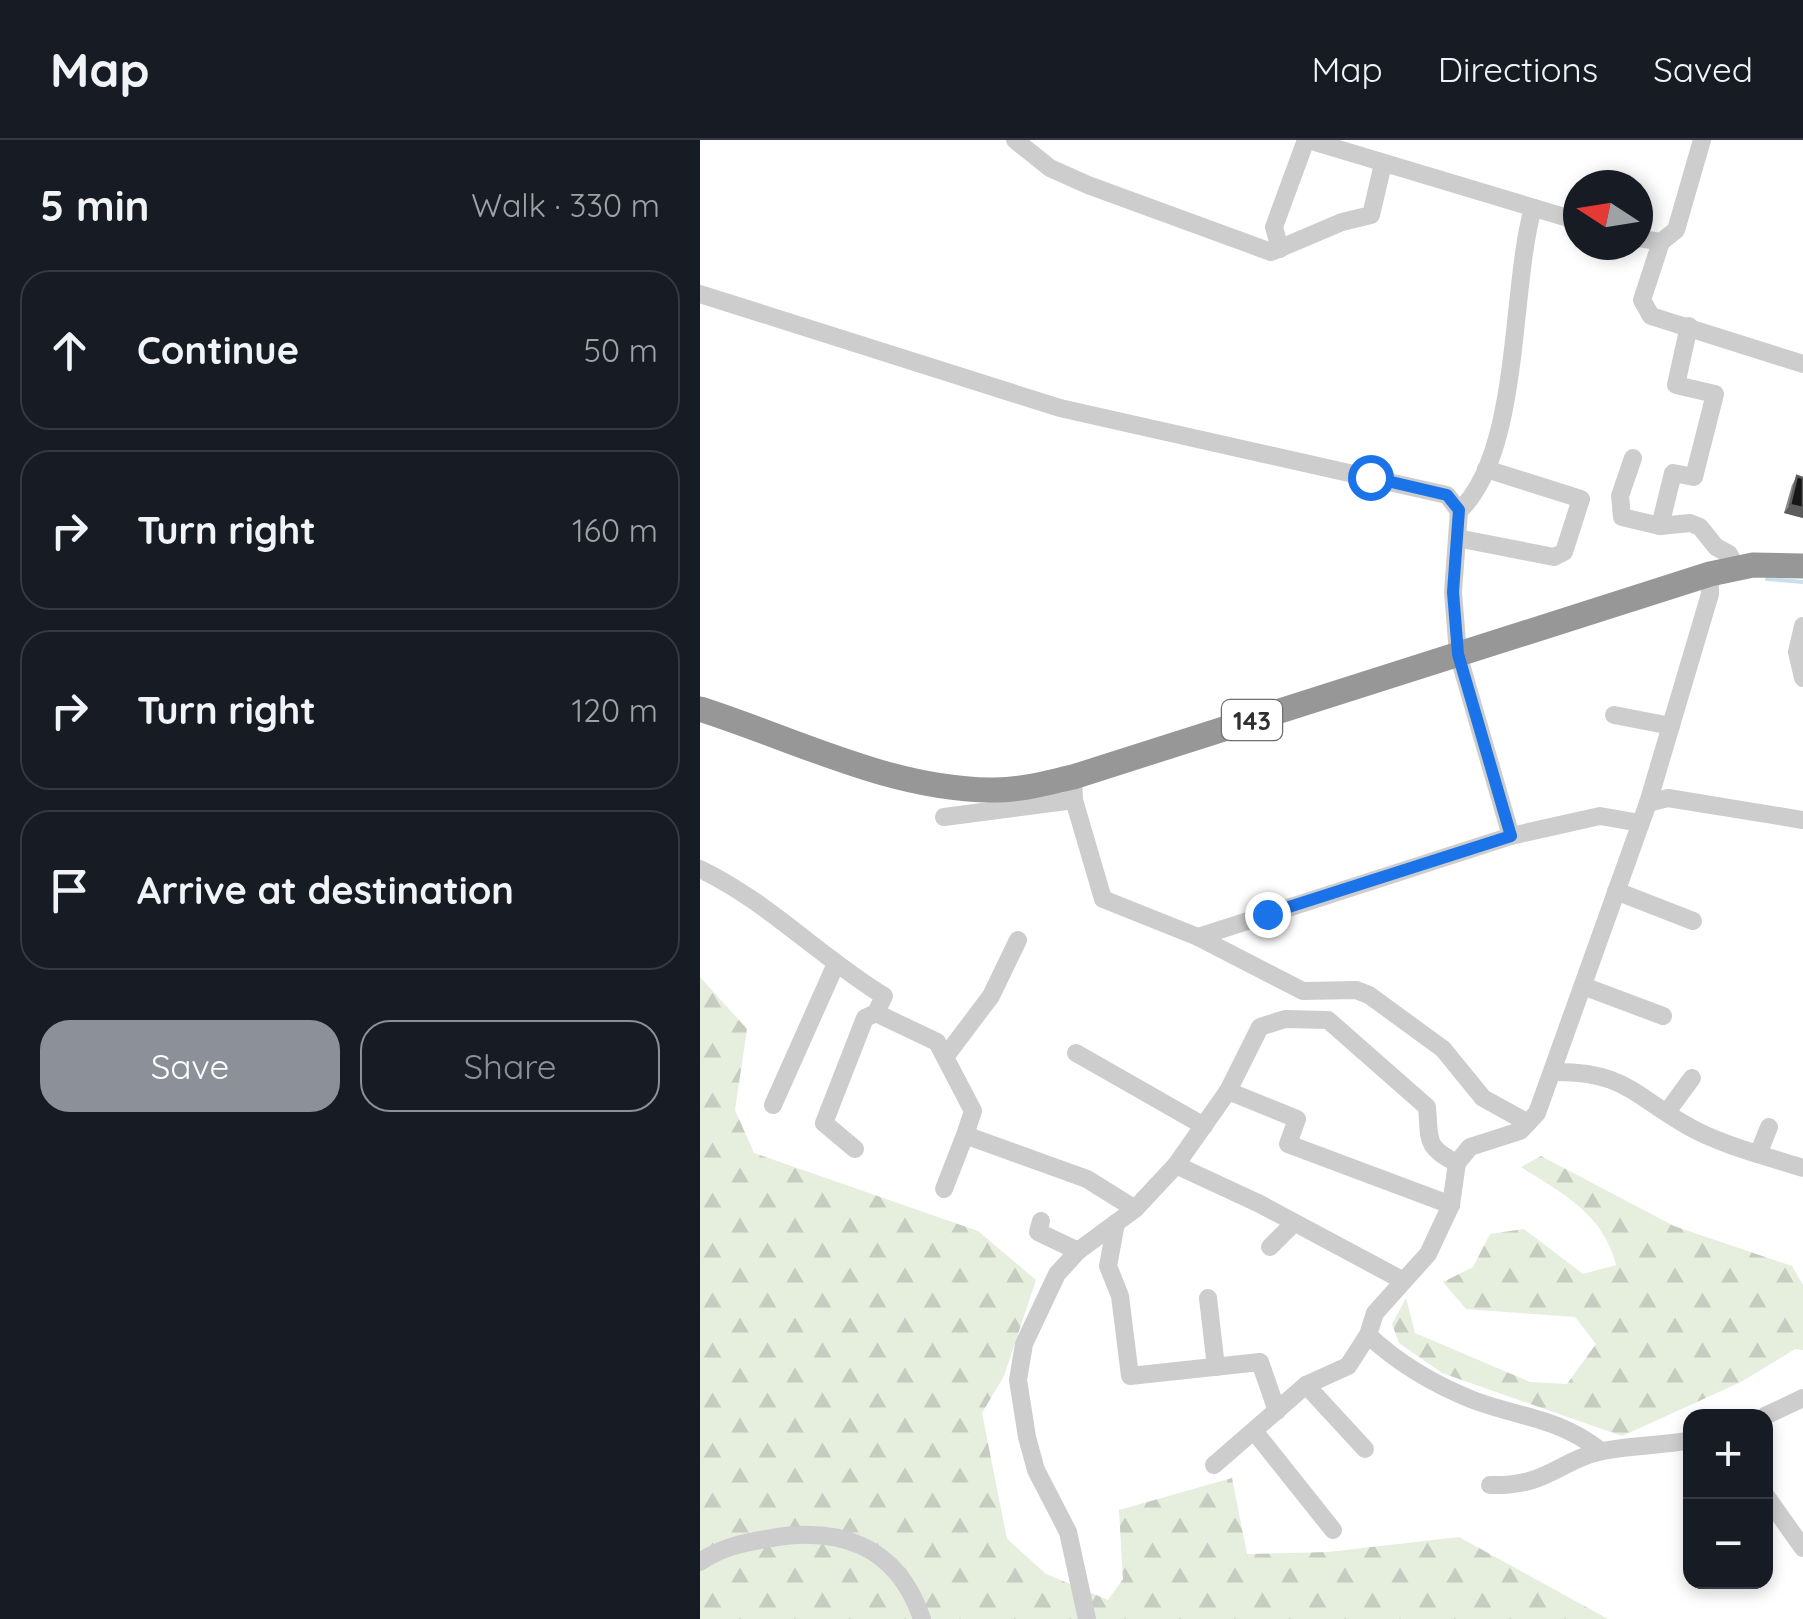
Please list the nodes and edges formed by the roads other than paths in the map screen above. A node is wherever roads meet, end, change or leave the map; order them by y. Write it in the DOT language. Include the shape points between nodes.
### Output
graph roads {
  1 [pos="1014,140"];
  2 [pos="1307,140"];
  3 [pos="1702,140"];
  4 [pos="1346,146"];
  5 [pos="1383,164"];
  6 [pos="1533,208"];
  7 [pos="1563,217"];
  8 [pos="1653,241"];
  9 [pos="1661,242"];
  10 [pos="1280,249"];
  11 [pos="700,294"];
  12 [pos="1689,326"];
  13 [pos="1803,364"];
  14 [pos="1633,458"];
  15 [pos="1486,468"];
  16 [pos="1459,510"];
  17 [pos="1660,526"];
  18 [pos="1457,538"];
  19 [pos="1803,566"];
  20 [pos="1736,567"];
  21 [pos="1710,574"];
  22 [pos="1803,626"];
  23 [pos="1458,654"];
  24 [pos="1803,678"];
  25 [pos="700,709"];
  26 [pos="1614,715"];
  27 [pos="1670,726"];
  28 [pos="1074,788"];
  29 [pos="1648,803"];
  30 [pos="944,817"];
  31 [pos="1803,820"];
  32 [pos="1640,824"];
  33 [pos="1511,836"];
  34 [pos="700,870"];
  35 [pos="1616,892"];
  36 [pos="1692,921"];
  37 [pos="1198,937"];
  38 [pos="1018,940"];
  39 [pos="835,966"];
  40 [pos="1583,986"];
  41 [pos="1335,990"];
  42 [pos="876,1013"];
  43 [pos="1662,1016"];
  44 [pos="1328,1020"];
  45 [pos="1076,1053"];
  46 [pos="945,1056"];
  47 [pos="1553,1072"];
  48 [pos="1692,1078"];
  49 [pos="1228,1091"];
  50 [pos="773,1106"];
  51 [pos="1667,1112"];
  52 [pos="1528,1123"];
  53 [pos="1204,1126"];
  54 [pos="1770,1128"];
  55 [pos="965,1135"];
  56 [pos="855,1149"];
  57 [pos="1760,1152"];
  58 [pos="1457,1164"];
  59 [pos="1176,1165"];
  60 [pos="1803,1168"];
  61 [pos="944,1189"];
  62 [pos="1450,1205"];
  63 [pos="1135,1208"];
  64 [pos="1041,1220"];
  65 [pos="1294,1223"];
  66 [pos="1116,1224"];
  67 [pos="1270,1248"];
  68 [pos="1078,1251"];
  69 [pos="1402,1280"];
  70 [pos="1208,1298"];
  71 [pos="1368,1335"];
  72 [pos="1216,1367"];
  73 [pos="1306,1385"];
  74 [pos="1803,1398"];
  75 [pos="1277,1412"];
  76 [pos="1773,1413"];
  77 [pos="1254,1431"];
  78 [pos="1683,1442"];
  79 [pos="1366,1449"];
  80 [pos="1601,1450"];
  81 [pos="1214,1465"];
  82 [pos="1490,1484"];
  83 [pos="1768,1499"];
  84 [pos="1332,1530"];
  85 [pos="1803,1548"];
  86 [pos="700,1562"];
  87 [pos="922,1619"];
  88 [pos="1087,1619"];
  1 -- 10 [label="street" via="1050,168 1088,184 1254,249"];
  2 -- 4 [label="street"];
  2 -- 10 [label="street" via="1274,227"];
  3 -- 9 [label="street" via="1676,230"];
  4 -- 5 [label="street"];
  5 -- 6 [label="street"];
  5 -- 10 [label="street" via="1372,216"];
  6 -- 7 [label="street"];
  6 -- 15 [label="street" via="1499,430"];
  8 -- 9 [label="street"];
  9 -- 12 [label="street" via="1642,300 1651,316"];
  11 -- 16 [label="street" via="1060,408 1447,495"];
  12 -- 13 [label="street"];
  12 -- 17 [label="street" via="1676,385 1715,394 1694,477 1673,474"];
  14 -- 17 [label="street" via="1620,496 1622,517"];
  15 -- 16 [label="street"];
  15 -- 18 [label="street" via="1581,499 1564,552 1554,556"];
  16 -- 18 [label="street"];
  17 -- 20 [label="street" via="1700,527"];
  18 -- 23 [label="street"];
  19 -- 20 [label="highway, 143"];
  20 -- 21 [label="highway, 143"];
  21 -- 23 [label="highway, 143"];
  21 -- 27 [label="street" via="1710,594"];
  22 -- 24 [label="street" via="1796,652"];
  23 -- 28 [label="highway, 143"];
  23 -- 33 [label="street"];
  25 -- 28 [label="highway, 143" via="936,785"];
  26 -- 27 [label="street"];
  27 -- 29 [label="street"];
  28 -- 30 [label="street" via="1028,810"];
  28 -- 37 [label="street" via="1103,899"];
  29 -- 31 [label="street" via="1668,798"];
  29 -- 32 [label="street"];
  32 -- 33 [label="street" via="1600,816"];
  32 -- 35 [label="street"];
  33 -- 37 [label="street"];
  34 -- 39 [label="street" via="735,886"];
  35 -- 36 [label="street"];
  35 -- 40 [label="street"];
  37 -- 41 [label="street" via="1284,984"];
  38 -- 46 [label="street" via="990,996"];
  39 -- 42 [label="street" via="884,996"];
  39 -- 50 [label="street"];
  40 -- 43 [label="street"];
  40 -- 47 [label="street"];
  41 -- 44 [label="street"];
  41 -- 52 [label="street" via="1369,995 1444,1049 1483,1098"];
  42 -- 46 [label="street" via="938,1042"];
  42 -- 56 [label="street" via="865,1018 824,1123"];
  44 -- 49 [label="street" via="1285,1019 1260,1027"];
  44 -- 58 [label="street" via="1427,1107 1425,1132 1437,1154"];
  45 -- 53 [label="street"];
  46 -- 55 [label="street" via="973,1111"];
  47 -- 51 [label="street" via="1592,1071"];
  47 -- 52 [label="street"];
  48 -- 51 [label="street"];
  49 -- 53 [label="street"];
  49 -- 62 [label="street" via="1297,1119 1288,1144"];
  51 -- 57 [label="street" via="1688,1127"];
  52 -- 58 [label="street" via="1470,1147"];
  53 -- 59 [label="street"];
  54 -- 57 [label="street"];
  55 -- 61 [label="street"];
  55 -- 63 [label="street" via="1088,1179"];
  57 -- 60 [label="street"];
  58 -- 62 [label="street"];
  59 -- 63 [label="street"];
  59 -- 65 [label="street"];
  62 -- 69 [label="street" via="1428,1254"];
  63 -- 66 [label="street"];
  64 -- 68 [label="street" via="1038,1232"];
  65 -- 67 [label="street"];
  65 -- 69 [label="street"];
  66 -- 68 [label="street"];
  66 -- 72 [label="street" via="1108,1266 1120,1296 1130,1376"];
  68 -- 88 [label="street" via="1041,1302 1018,1380 1032,1454 1068,1532"];
  69 -- 71 [label="street" via="1375,1313"];
  70 -- 72 [label="street"];
  71 -- 73 [label="street" via="1348,1366"];
  71 -- 80 [label="street" via="1416,1374 1476,1401 1574,1430"];
  72 -- 75 [label="street" via="1260,1362"];
  73 -- 75 [label="street"];
  73 -- 79 [label="street"];
  74 -- 76 [label="street"];
  75 -- 77 [label="street"];
  77 -- 81 [label="street"];
  77 -- 84 [label="street"];
  78 -- 80 [label="street"];
  80 -- 82 [label="street" via="1552,1476 1515,1486"];
  83 -- 85 [label="street"];
  86 -- 87 [label="street" via="738,1544 798,1532 840,1536 881,1556"];
}
